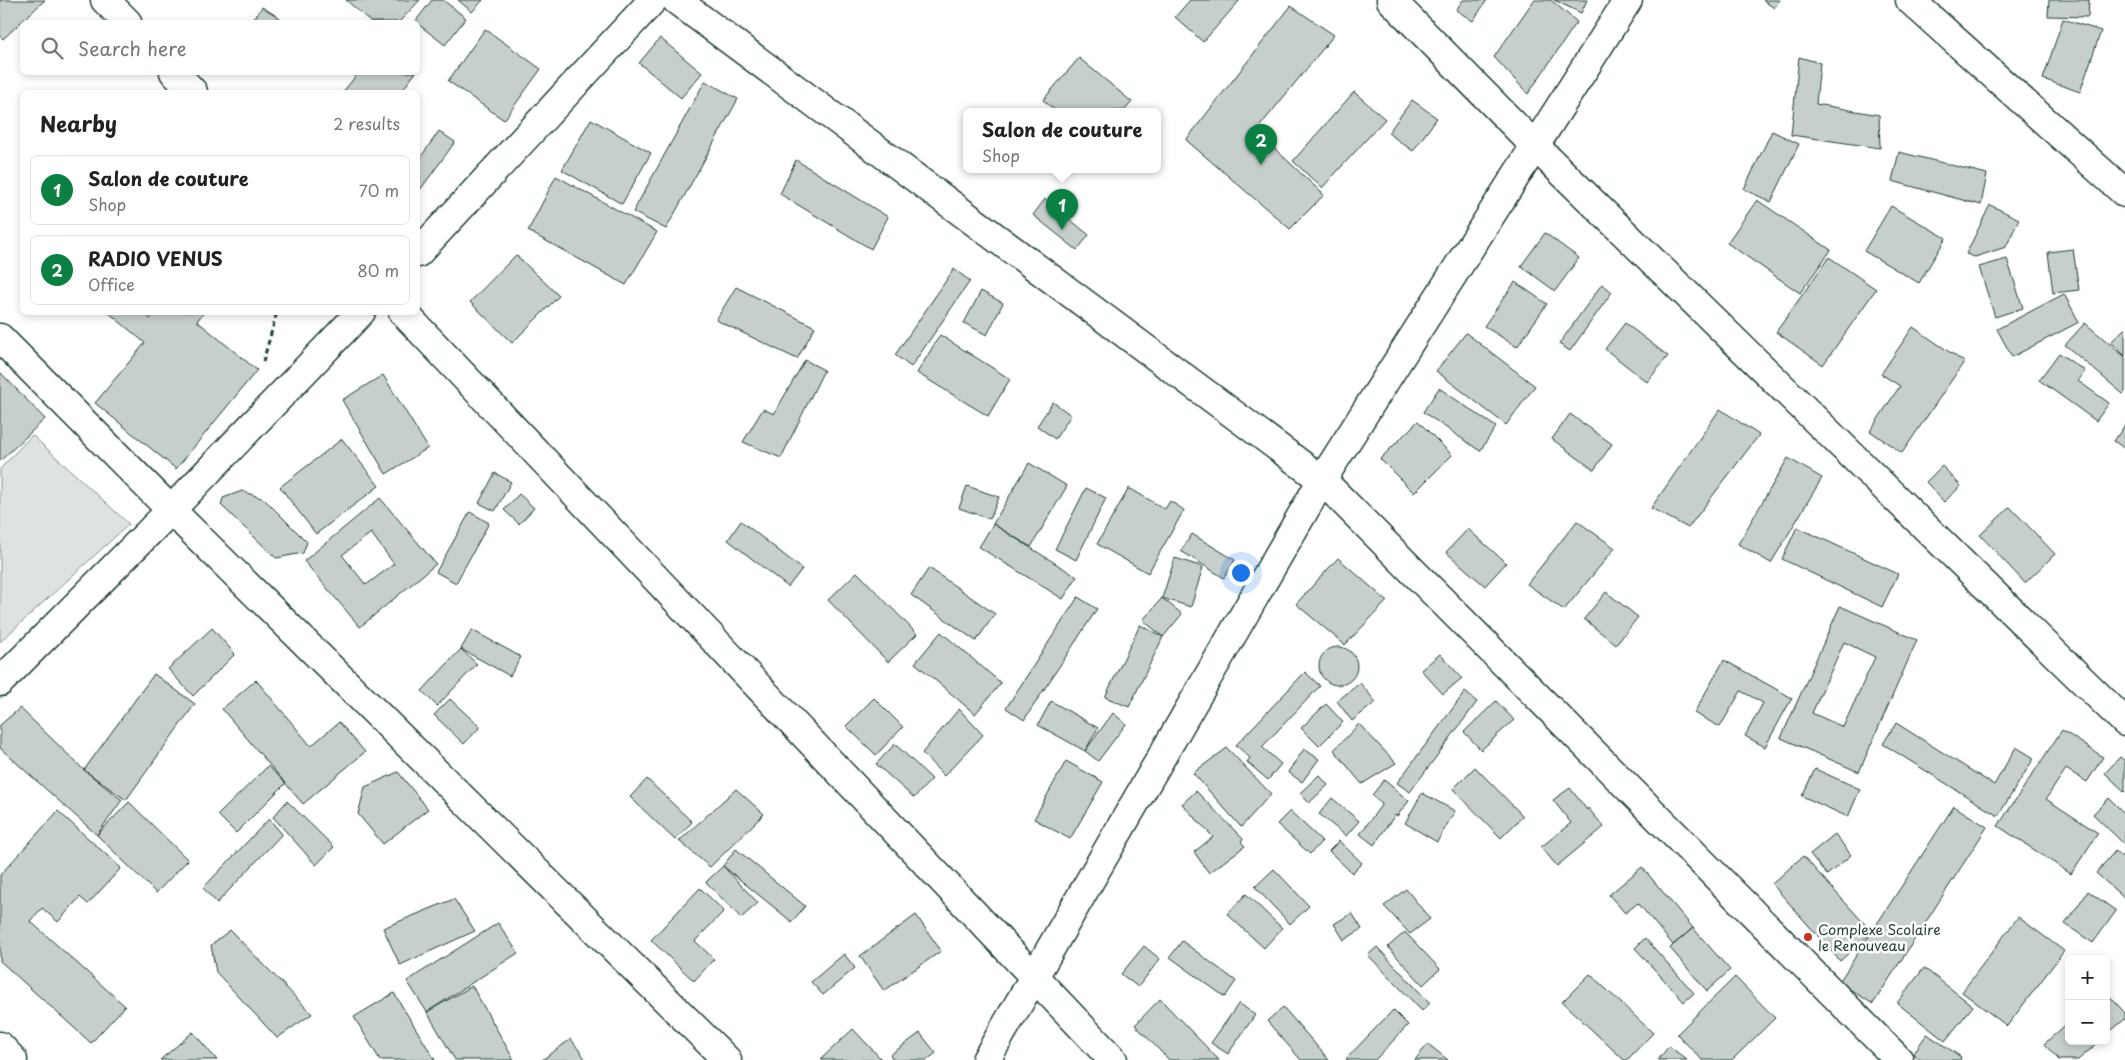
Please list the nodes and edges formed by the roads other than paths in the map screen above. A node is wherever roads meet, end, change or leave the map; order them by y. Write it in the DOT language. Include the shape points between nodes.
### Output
graph roads {
  1 [pos="106,0"];
  2 [pos="653,0"];
  3 [pos="676,0"];
  4 [pos="1391,0"];
  5 [pos="1628,0"];
  6 [pos="1910,0"];
  7 [pos="125,20"];
  8 [pos="177,75"];
  9 [pos="191,90"];
  10 [pos="1536,148"];
  11 [pos="2125,193"];
  12 [pos="420,251"];
  13 [pos="358,315"];
  14 [pos="405,315"];
  15 [pos="0,338"];
  16 [pos="1322,480"];
  17 [pos="170,510"];
  18 [pos="0,682"];
  19 [pos="2125,722"];
  20 [pos="1035,978"];
  21 [pos="0,1046"];
  22 [pos="13,1060"];
  23 [pos="727,1060"];
  24 [pos="986,1060"];
  25 [pos="1113,1060"];
  26 [pos="1898,1060"];
  1 -- 7 [label="street"];
  2 -- 12 [label="street"];
  3 -- 16 [label="street"];
  4 -- 10 [label="street"];
  5 -- 10 [label="street"];
  6 -- 11 [label="street"];
  8 -- 9 [label="street"];
  10 -- 16 [label="street"];
  10 -- 19 [label="street"];
  13 -- 17 [label="street"];
  14 -- 20 [label="street"];
  15 -- 17 [label="street"];
  16 -- 20 [label="street"];
  16 -- 26 [label="street"];
  17 -- 18 [label="street"];
  17 -- 23 [label="street"];
  20 -- 24 [label="street"];
  20 -- 25 [label="street"];
  21 -- 22 [label="street"];
}
